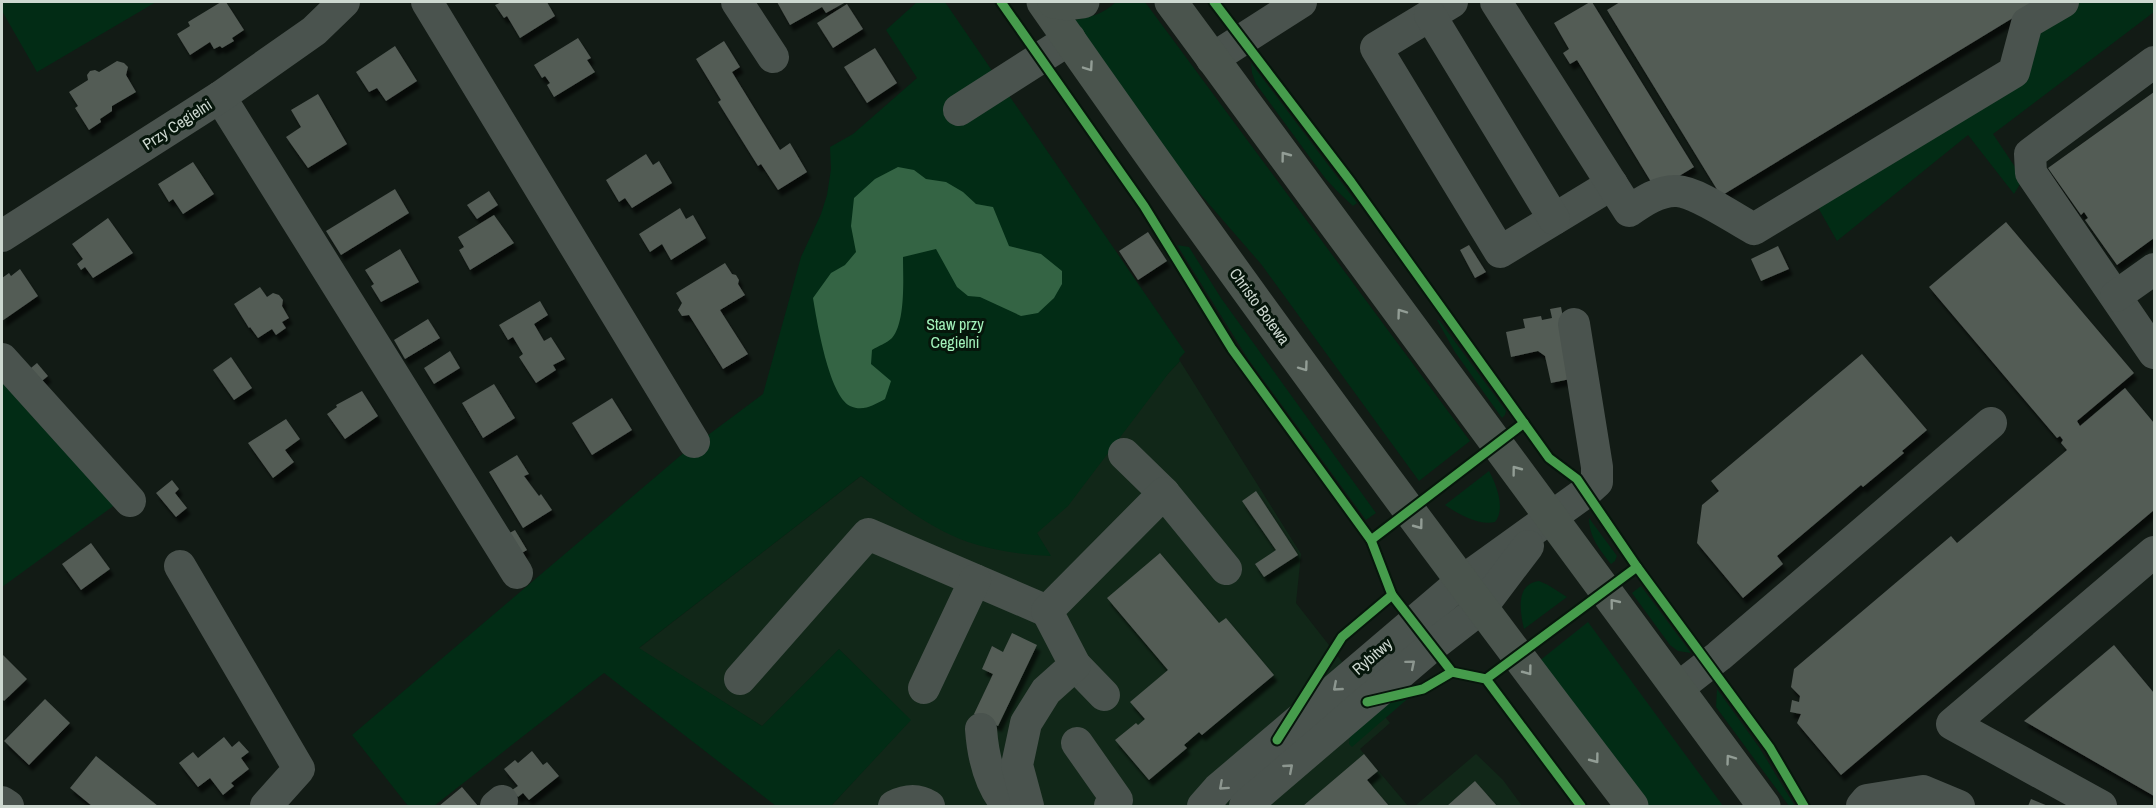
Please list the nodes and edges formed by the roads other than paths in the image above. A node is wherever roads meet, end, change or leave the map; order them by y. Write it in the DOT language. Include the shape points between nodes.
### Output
graph roads {
  1 [pos="344,2"];
  2 [pos="427,2"];
  3 [pos="737,2"];
  4 [pos="1044,2"];
  5 [pos="1054,2"];
  6 [pos="1083,2"];
  7 [pos="1171,2"];
  8 [pos="1301,2"];
  9 [pos="1496,2"];
  10 [pos="2063,2"];
  11 [pos="1441,8"];
  12 [pos="1070,39"];
  13 [pos="773,57"];
  14 [pos="1212,58"];
  15 [pos="2154,62"];
  16 [pos="220,97"];
  17 [pos="959,110"];
  18 [pos="1612,184"];
  19 [pos="1554,219"];
  20 [pos="2,236"];
  21 [pos="2154,270"];
  22 [pos="2116,296"];
  23 [pos="1574,324"];
  24 [pos="2154,353"];
  25 [pos="2,359"];
  26 [pos="1991,423"];
  27 [pos="694,442"];
  28 [pos="1124,454"];
  29 [pos="1164,494"];
  30 [pos="130,501"];
  31 [pos="1551,517"];
  32 [pos="2154,552"];
  33 [pos="180,566"];
  34 [pos="1226,569"];
  35 [pos="517,573"];
  36 [pos="975,580"];
  37 [pos="1461,582"];
  38 [pos="1480,608"];
  39 [pos="1047,610"];
  40 [pos="1075,665"];
  41 [pos="740,679"];
  42 [pos="924,688"];
  43 [pos="1678,688"];
  44 [pos="1104,695"];
  45 [pos="981,729"];
  46 [pos="1077,743"];
  47 [pos="2,802"];
  48 [pos="1865,803"];
  49 [pos="8,807"];
  50 [pos="266,807"];
  51 [pos="894,807"];
  52 [pos="929,807"];
  53 [pos="1008,807"];
  54 [pos="1028,807"];
  55 [pos="1110,807"];
  56 [pos="1203,807"];
  57 [pos="1245,807"];
  58 [pos="1632,807"];
  59 [pos="1764,807"];
  60 [pos="1959,807"];
  61 [pos="2101,807"];
  1 -- 16 [label="street, Przy Cegielni" via="314,31"];
  2 -- 27 [label="street"];
  3 -- 13 [label="street"];
  4 -- 12 [label="main road, Christo Botewa"];
  5 -- 6 [label="main road"];
  7 -- 14 [label="main road"];
  8 -- 14 [label="street"];
  9 -- 18 [label="street"];
  10 -- 18 [label="street" via="2027,23 2014,72 1754,229 1676,191 1648,198 1629,211"];
  11 -- 19 [label="street"];
  11 -- 19 [label="street" via="1376,48 1500,252"];
  12 -- 17 [label="street"];
  12 -- 37 [label="main road, Christo Botewa, one-way" via="1156,164"];
  31 -- 14 [label="main road, one-way"];
  15 -- 22 [label="street" via="2030,154 2031,173"];
  16 -- 20 [label="street, Przy Cegielni"];
  16 -- 35 [label="street"];
  18 -- 19 [label="street"];
  21 -- 22 [label="street"];
  22 -- 24 [label="street"];
  23 -- 31 [label="street" via="1597,482"];
  25 -- 30 [label="street"];
  26 -- 43 [label="street"];
  28 -- 29 [label="street"];
  29 -- 34 [label="street"];
  29 -- 39 [label="street"];
  31 -- 37 [label="street, Rybitwy"];
  31 -- 38 [label="street, Rybitwy"];
  43 -- 31 [label="main road, one-way"];
  32 -- 61 [label="street" via="1952,724"];
  33 -- 50 [label="street" via="299,769"];
  36 -- 39 [label="street"];
  36 -- 41 [label="street" via="868,534"];
  36 -- 42 [label="street"];
  37 -- 38 [label="main road, Christo Botewa"];
  37 -- 56 [label="street, Rybitwy, one-way" via="1218,789"];
  57 -- 38 [label="street, Rybitwy, one-way"];
  38 -- 58 [label="main road, one-way"];
  39 -- 40 [label="street"];
  40 -- 44 [label="street"];
  40 -- 54 [label="street" via="1046,691 1026,723 1017,765"];
  59 -- 43 [label="main road, one-way"];
  45 -- 53 [label="street" via="982,753 992,781"];
  46 -- 55 [label="street" via="1117,800"];
  47 -- 49 [label="street"];
  48 -- 60 [label="street" via="1923,791"];
  51 -- 52 [label="street" via="913,801"];
}
